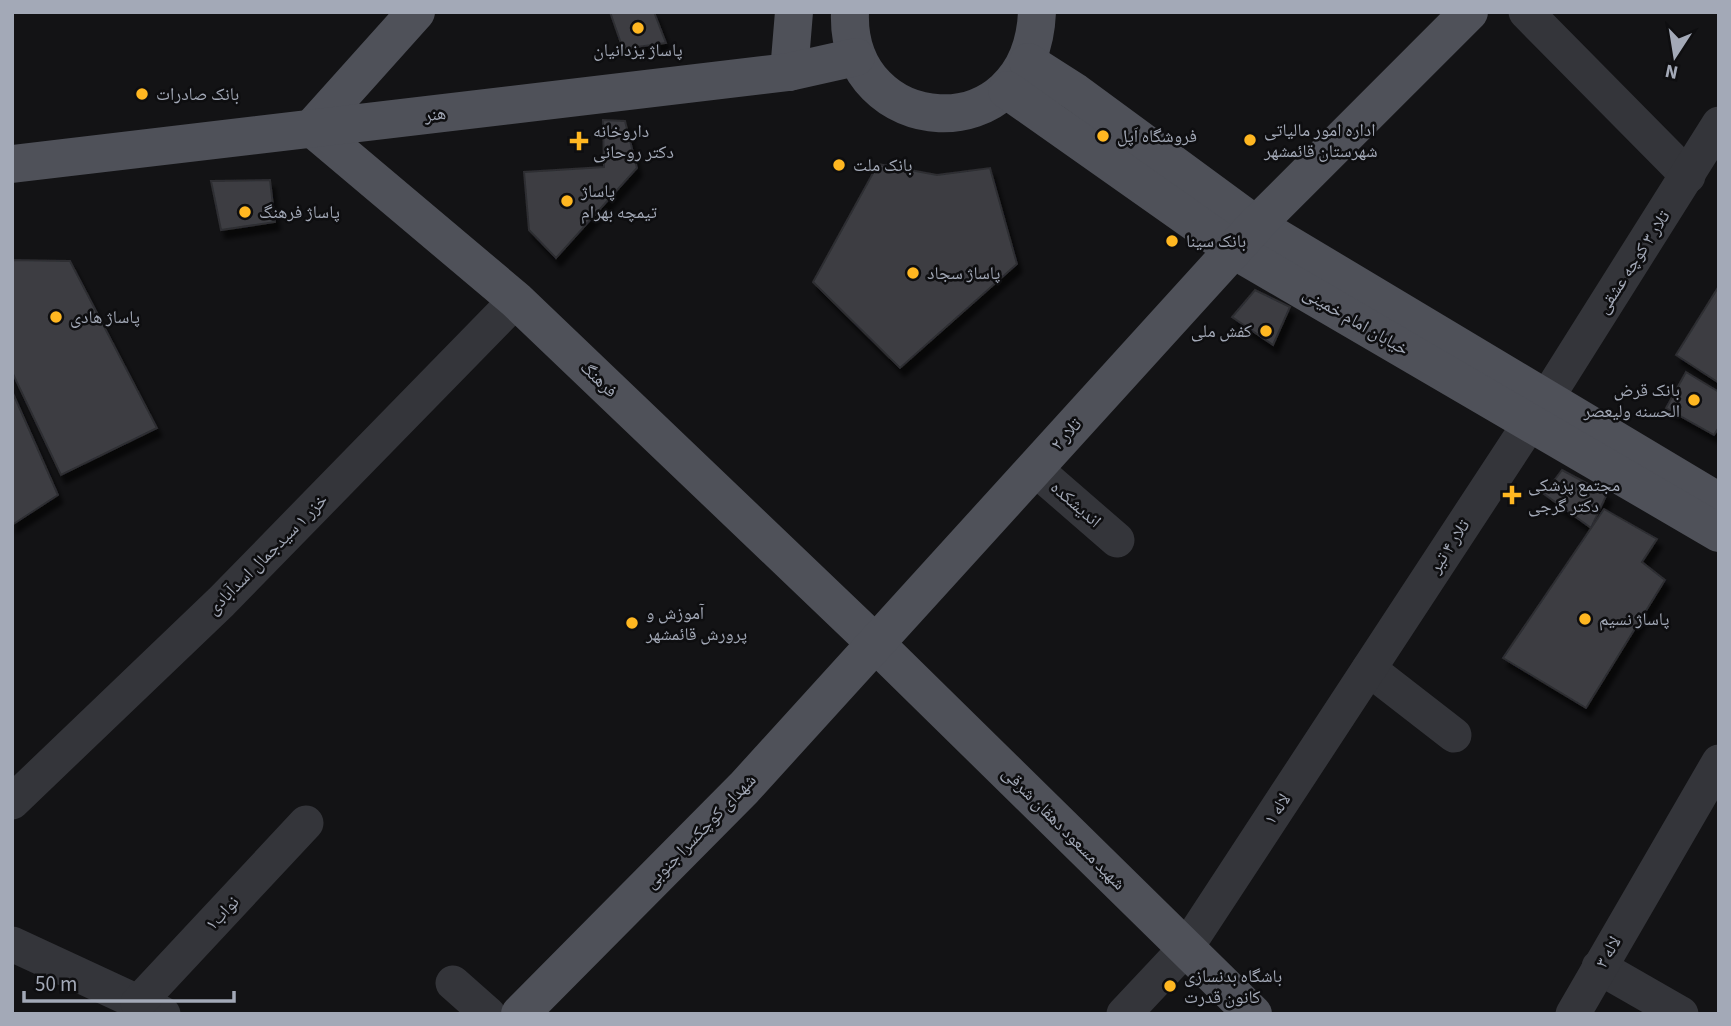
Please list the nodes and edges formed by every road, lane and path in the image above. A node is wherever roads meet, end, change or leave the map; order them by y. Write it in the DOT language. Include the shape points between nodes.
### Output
graph roads {
  1 [pos="416,12"];
  2 [pos="794,12"];
  3 [pos="850,12"];
  4 [pos="1037,12"];
  5 [pos="1469,12"];
  6 [pos="1526,12"];
  7 [pos="856,57"];
  8 [pos="789,72"];
  9 [pos="1018,76"];
  10 [pos="312,128"];
  11 [pos="1717,130"];
  12 [pos="12,164"];
  13 [pos="1688,176"];
  14 [pos="1245,238"];
  15 [pos="516,300"];
  16 [pos="1538,411"];
  17 [pos="1034,468"];
  18 [pos="1719,502"];
  19 [pos="1719,533"];
  20 [pos="1117,540"];
  21 [pos="875,643"];
  22 [pos="1369,669"];
  23 [pos="1454,735"];
  24 [pos="1719,762"];
  25 [pos="12,802"];
  26 [pos="306,823"];
  27 [pos="12,944"];
  28 [pos="1186,948"];
  29 [pos="1599,967"];
  30 [pos="453,983"];
  31 [pos="99,1002"];
  32 [pos="151,1008"];
  33 [pos="488,1014"];
  34 [pos="520,1014"];
  35 [pos="1124,1014"];
  36 [pos="1253,1014"];
  37 [pos="1573,1014"];
  38 [pos="1681,1014"];
  1 -- 10 [label="main road"];
  2 -- 8 [label="main road"];
  3 -- 7 [label="main road"];
  4 -- 9 [label="main road" via="1035,40"];
  5 -- 14 [label="main road, تلار ۲"];
  6 -- 13 [label="street"];
  7 -- 8 [label="main road, هنر"];
  7 -- 9 [label="main road" via="872,82 895,102 923,112 953,114 982,106"];
  8 -- 10 [label="main road, هنر"];
  9 -- 14 [label="main road, خیابان امام خمینی"];
  10 -- 12 [label="main road, هنر"];
  10 -- 15 [label="main road, فرهنگ"];
  11 -- 13 [label="street, تلار ۳ کوچه عشقی"];
  13 -- 16 [label="street, تلار ۳ کوچه عشقی"];
  14 -- 16 [label="main road, خیابان امام خمینی"];
  14 -- 17 [label="main road, تلار ۲"];
  15 -- 21 [label="main road, فرهنگ"];
  15 -- 25 [label="street, خزر ۱ سیدجمال اسدآبادی" via="222,602"];
  16 -- 18 [label="main road, خیابان امام خمینی"];
  16 -- 19 [label="main road, خیابان امام خمینی"];
  16 -- 22 [label="street, تلار ۴ تیر"];
  17 -- 20 [label="street, اندیشکده"];
  17 -- 21 [label="main road, تلار ۲"];
  21 -- 28 [label="main road, شهید مسعود دهقان شرقی"];
  21 -- 34 [label="main road, شهدای کوچکسرا جنوبی" via="744,788"];
  22 -- 23 [label="street"];
  22 -- 28 [label="street, لاله ۱"];
  24 -- 29 [label="street, لاله ۳"];
  26 -- 32 [label="street, نواب۱"];
  27 -- 31 [label="street"];
  28 -- 35 [label="street, لاله ۱"];
  28 -- 36 [label="main road, شهید مسعود دهقان شرقی"];
  29 -- 37 [label="street, لاله ۳"];
  29 -- 38 [label="street"];
  30 -- 33 [label="street"];
  31 -- 32 [label="street"];
}
